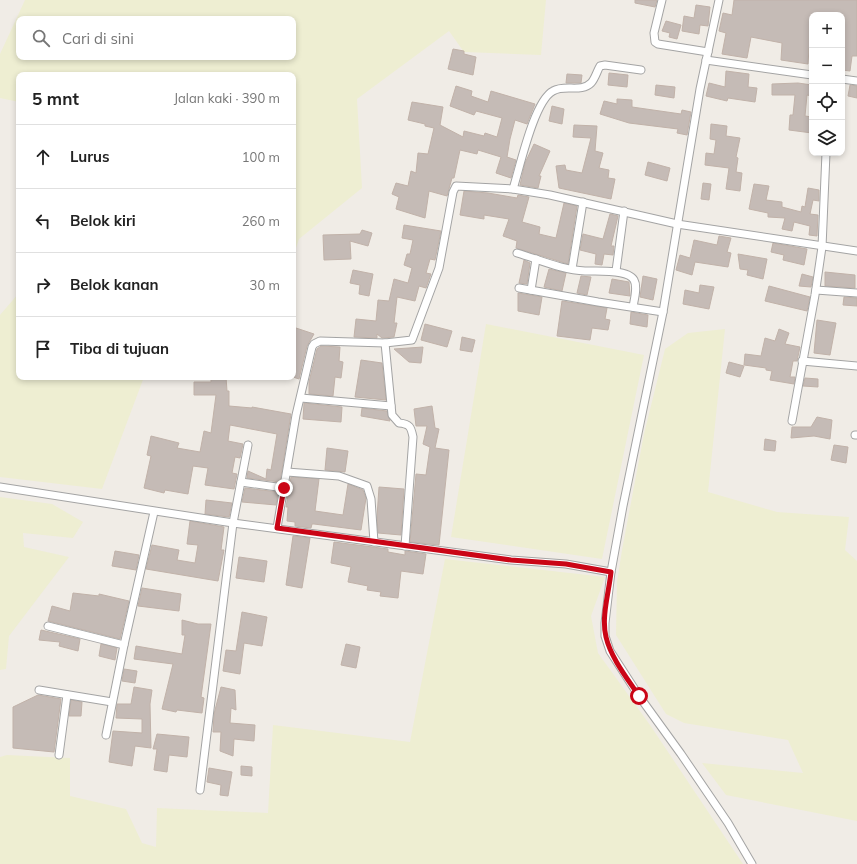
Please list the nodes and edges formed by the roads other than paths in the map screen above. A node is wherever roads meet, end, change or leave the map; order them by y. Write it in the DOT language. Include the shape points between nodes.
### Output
graph roads {
  1 [pos="662,0"];
  2 [pos="719,0"];
  3 [pos="708,52"];
  4 [pos="706,60"];
  5 [pos="641,70"];
  6 [pos="809,75"];
  7 [pos="845,79"];
  8 [pos="857,81"];
  9 [pos="826,156"];
  10 [pos="513,189"];
  11 [pos="583,202"];
  12 [pos="624,212"];
  13 [pos="677,224"];
  14 [pos="822,247"];
  15 [pos="857,251"];
  16 [pos="517,253"];
  17 [pos="536,259"];
  18 [pos="572,269"];
  19 [pos="616,271"];
  20 [pos="519,288"];
  21 [pos="531,290"];
  22 [pos="816,290"];
  23 [pos="857,293"];
  24 [pos="633,307"];
  25 [pos="663,312"];
  26 [pos="386,343"];
  27 [pos="802,361"];
  28 [pos="857,366"];
  29 [pos="301,398"];
  30 [pos="391,406"];
  31 [pos="792,421"];
  32 [pos="248,445"];
  33 [pos="286,472"];
  34 [pos="241,482"];
  35 [pos="0,487"];
  36 [pos="284,488"];
  37 [pos="154,512"];
  38 [pos="233,523"];
  39 [pos="277,528"];
  40 [pos="374,542"];
  41 [pos="405,546"];
  42 [pos="611,572"];
  43 [pos="48,626"];
  44 [pos="124,645"];
  45 [pos="39,690"];
  46 [pos="67,695"];
  47 [pos="112,702"];
  48 [pos="106,735"];
  49 [pos="59,755"];
  50 [pos="200,790"];
  51 [pos="752,864"];
  1 -- 3 [label="street" via="654,33 655,42"];
  2 -- 3 [label="street"];
  3 -- 4 [label="street"];
  4 -- 6 [label="street"];
  4 -- 13 [label="street"];
  5 -- 10 [label="street" via="600,66 592,82 584,88 560,88 552,91 538,109"];
  7 -- 8 [label="street"];
  9 -- 14 [label="street"];
  10 -- 11 [label="street"];
  10 -- 26 [label="street" via="463,185 454,188 439,268 414,338"];
  11 -- 12 [label="street"];
  11 -- 18 [label="street"];
  12 -- 13 [label="street"];
  12 -- 19 [label="street"];
  13 -- 14 [label="street"];
  13 -- 25 [label="street"];
  14 -- 15 [label="street"];
  14 -- 22 [label="street"];
  16 -- 17 [label="street"];
  17 -- 18 [label="street"];
  17 -- 21 [label="street"];
  18 -- 19 [label="street"];
  19 -- 24 [label="street" via="634,280 636,286"];
  20 -- 21 [label="street"];
  21 -- 24 [label="street"];
  22 -- 23 [label="street"];
  22 -- 27 [label="street"];
  24 -- 25 [label="street"];
  25 -- 42 [label="street"];
  26 -- 29 [label="street" via="320,341 314,344"];
  26 -- 30 [label="street"];
  27 -- 28 [label="street"];
  27 -- 31 [label="street"];
  29 -- 30 [label="street"];
  29 -- 33 [label="street"];
  30 -- 41 [label="street" via="395,420 408,425 413,437"];
  32 -- 34 [label="street"];
  33 -- 36 [label="street"];
  33 -- 40 [label="street" via="339,476 367,486 371,499"];
  34 -- 36 [label="street"];
  34 -- 38 [label="street"];
  35 -- 37 [label="street"];
  36 -- 39 [label="street"];
  37 -- 38 [label="street"];
  37 -- 44 [label="street"];
  38 -- 39 [label="street"];
  38 -- 50 [label="street"];
  39 -- 40 [label="street"];
  40 -- 41 [label="street"];
  41 -- 42 [label="street" via="511,560 566,564"];
  42 -- 51 [label="street" via="605,623 605,636 610,651 728,824"];
  43 -- 44 [label="street"];
  44 -- 47 [label="street"];
  45 -- 46 [label="street"];
  46 -- 47 [label="street"];
  46 -- 49 [label="street"];
  47 -- 48 [label="street"];
}
